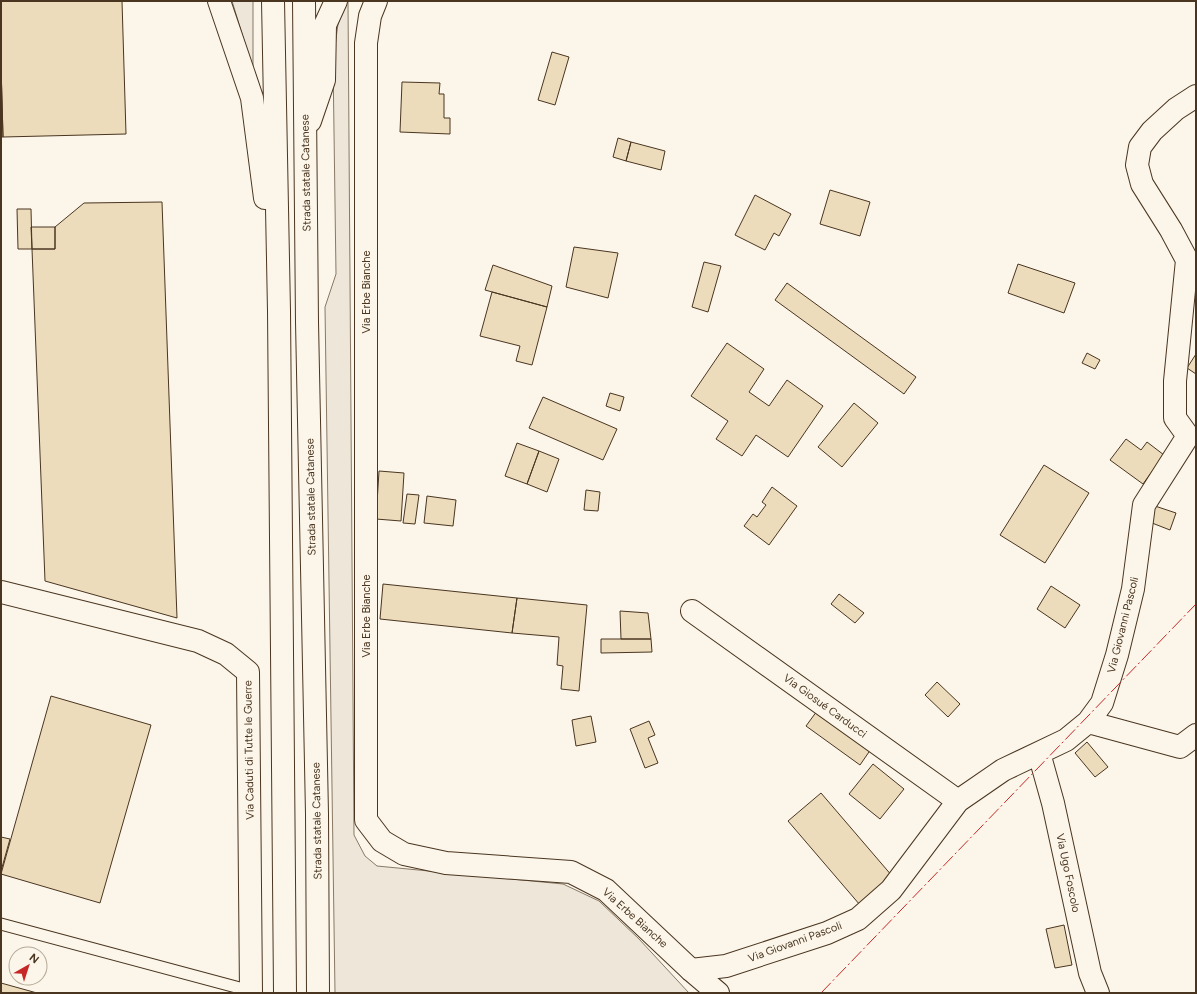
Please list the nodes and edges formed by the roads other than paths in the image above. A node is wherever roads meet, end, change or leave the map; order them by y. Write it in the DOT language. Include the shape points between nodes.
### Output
graph roads {
  1 [pos="219,1"];
  2 [pos="273,1"];
  3 [pos="304,1"];
  4 [pos="336,1"];
  5 [pos="376,1"];
  6 [pos="1196,96"];
  7 [pos="305,136"];
  8 [pos="279,311"];
  9 [pos="1,592"];
  10 [pos="692,611"];
  11 [pos="1088,722"];
  12 [pos="1196,735"];
  13 [pos="1039,753"];
  14 [pos="958,802"];
  15 [pos="1,924"];
  16 [pos="691,970"];
  17 [pos="251,992"];
  18 [pos="285,993"];
  19 [pos="318,993"];
  20 [pos="718,993"];
  21 [pos="1098,993"];
  1 -- 8 [label="street" via="252,98"];
  2 -- 8 [label="street"];
  3 -- 7 [label="street, Strada statale Catanese"];
  4 -- 7 [label="street" via="326,25 324,80"];
  5 -- 16 [label="street, Via Erbe Bianche" via="370,16 366,43 366,820 382,841 404,854 446,863 571,872 606,890"];
  6 -- 11 [label="street, Via Giovanni Pascoli" via="1176,109 1152,131 1140,147 1137,165 1142,184 1187,260 1175,381 1176,418 1188,436 1144,505 1133,589 1117,655 1102,703"];
  7 -- 19 [label="street, Strada statale Catanese"];
  8 -- 18 [label="street"];
  9 -- 17 [label="street, Via Caduti di Tutte le Guerre" via="198,641 226,654 248,672"];
  10 -- 14 [label="street, Via Giosué Carducci"];
  11 -- 12 [label="street" via="1180,748"];
  11 -- 13 [label="street, Via Giovanni Pascoli" via="1066,740"];
  13 -- 14 [label="street, Via Giovanni Pascoli" via="1003,770"];
  13 -- 21 [label="street, Via Ugo Foscolo" via="1053,803 1090,973"];
  14 -- 16 [label="street, Via Giovanni Pascoli" via="891,890 858,919 827,933 726,966"];
  15 -- 17 [label="lane"];
  16 -- 20 [label="street, Via Erbe Bianche"];
}
